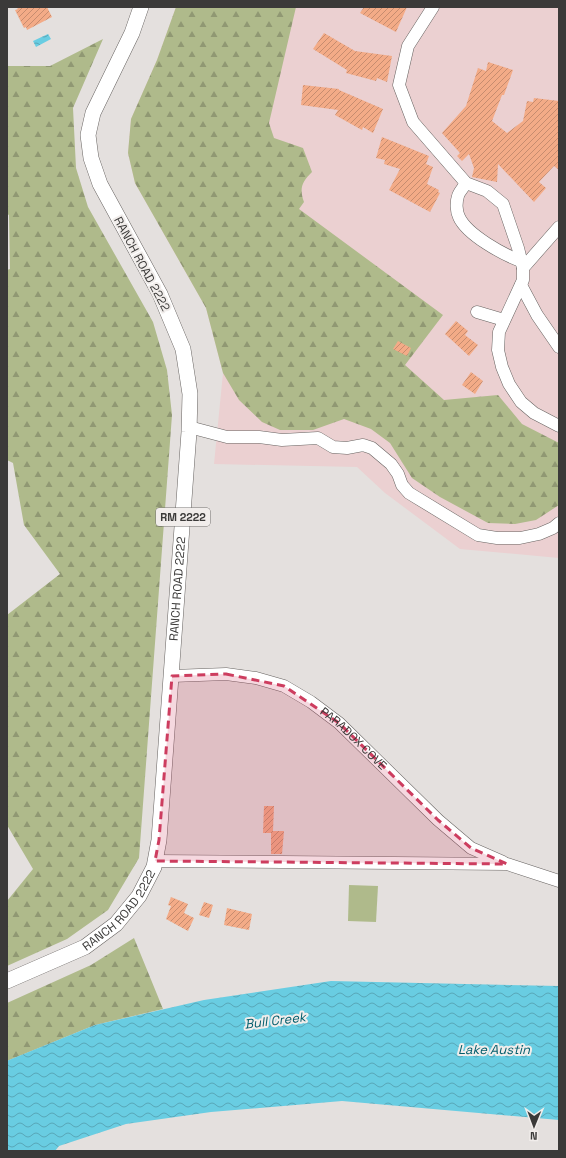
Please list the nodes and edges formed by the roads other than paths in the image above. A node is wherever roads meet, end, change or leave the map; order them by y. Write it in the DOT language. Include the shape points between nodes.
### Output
graph roads {
  1 [pos="141,7"];
  2 [pos="433,7"];
  3 [pos="466,183"];
  4 [pos="559,227"];
  5 [pos="522,264"];
  6 [pos="521,285"];
  7 [pos="477,312"];
  8 [pos="504,320"];
  9 [pos="559,346"];
  10 [pos="559,426"];
  11 [pos="189,427"];
  12 [pos="559,523"];
  13 [pos="172,676"];
  14 [pos="155,861"];
  15 [pos="507,864"];
  16 [pos="559,880"];
  17 [pos="7,981"];
  1 -- 11 [label="main road, RANCH ROAD 2222 / RM 2222" via="132,33 93,113 88,135 91,158 100,184 160,294 183,349 190,394"];
  2 -- 3 [label="street" via="408,46 399,85 413,122"];
  3 -- 5 [label="street" via="487,191 503,204"];
  3 -- 5 [label="street" via="458,195 459,218 487,245"];
  4 -- 5 [label="street"];
  5 -- 6 [label="street"];
  6 -- 8 [label="street"];
  6 -- 9 [label="street" via="537,315"];
  7 -- 8 [label="street"];
  8 -- 10 [label="street" via="499,332 498,350 509,384 534,413"];
  11 -- 12 [label="street" via="227,437 282,440 318,438 333,447 364,445 372,448 391,464 409,493 478,535 520,538 539,534"];
  11 -- 13 [label="main road, RANCH ROAD 2222 / RM 2222"];
  13 -- 14 [label="main road, RANCH ROAD 2222 / RM 2222" via="159,840"];
  13 -- 15 [label="street, PARADOX COVE" via="226,674 256,678 284,686 339,723 438,820 472,848"];
  14 -- 15 [label="street"];
  14 -- 17 [label="main road, RANCH ROAD 2222 / RM 2222" via="139,896 116,924 85,947"];
  15 -- 16 [label="street"];
}
